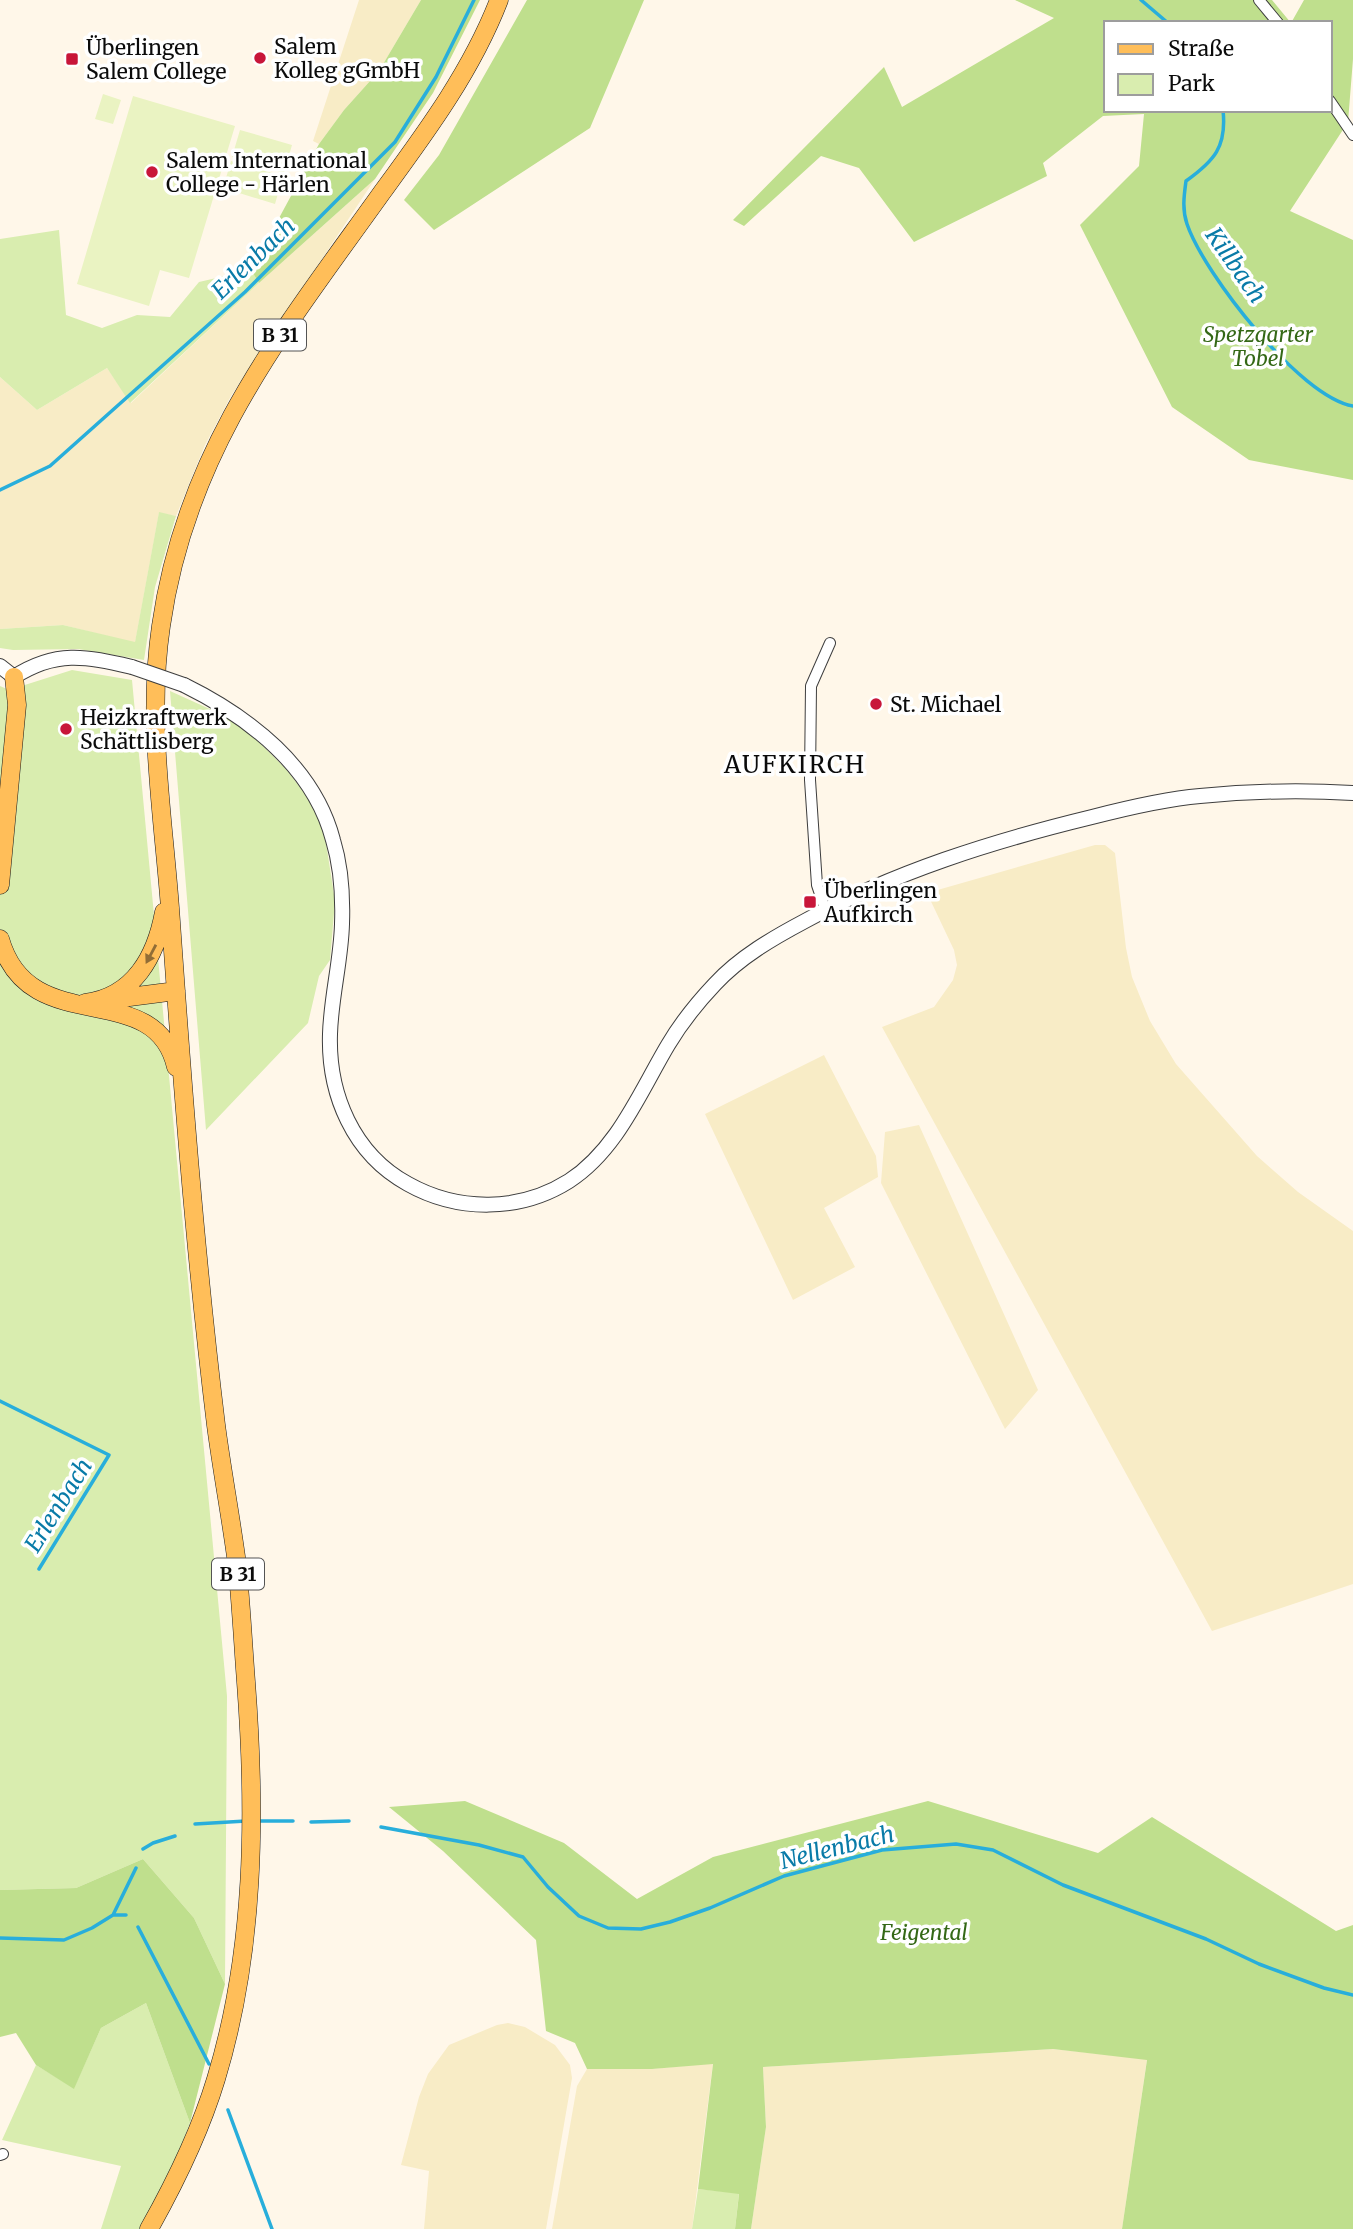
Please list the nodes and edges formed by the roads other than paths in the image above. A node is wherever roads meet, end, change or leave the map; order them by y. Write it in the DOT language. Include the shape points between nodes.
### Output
graph roads {
  1 [pos="499,0"];
  2 [pos="1259,0"];
  3 [pos="1276,21"];
  4 [pos="1332,104"];
  5 [pos="1353,135"];
  6 [pos="830,643"];
  7 [pos="0,666"];
  8 [pos="14,677"];
  9 [pos="1353,793"];
  10 [pos="0,885"];
  11 [pos="168,888"];
  12 [pos="825,909"];
  13 [pos="0,939"];
  14 [pos="176,996"];
  15 [pos="96,1005"];
  16 [pos="184,1100"];
  17 [pos="149,2229"];
  1 -- 11 [label="main road, B 31" via="435,120 251,380 200,480 172,570 156,663 155,725"];
  2 -- 3 [label="street"];
  4 -- 5 [label="street"];
  6 -- 12 [label="street" via="811,686 810,780 817,885"];
  7 -- 8 [label="street"];
  8 -- 10 [label="main road" via="17,705"];
  8 -- 12 [label="street, bridge" via="65,657 132,667 184,685 222,704 265,736 306,782 326,817 340,878 342,923 330,1032 331,1070 340,1106 379,1164 436,1198 470,1205 514,1202 544,1195 573,1179 602,1152 690,1012 718,980 773,938"];
  9 -- 12 [label="street" via="1198,796 1114,811 931,863"];
  11 -- 14 [label="main road, B 31"];
  11 -- 15 [label="main road, one-way" via="159,938 147,962 134,978"];
  13 -- 15 [label="main road" via="14,970 29,985 48,996"];
  14 -- 15 [label="main road"];
  14 -- 16 [label="main road, B 31"];
  15 -- 16 [label="main road" via="144,1022 162,1038 175,1061"];
  16 -- 17 [label="main road, B 31" via="216,1424 237,1565 252,1751 251,1852 242,1955 225,2047 196,2137"];
}
